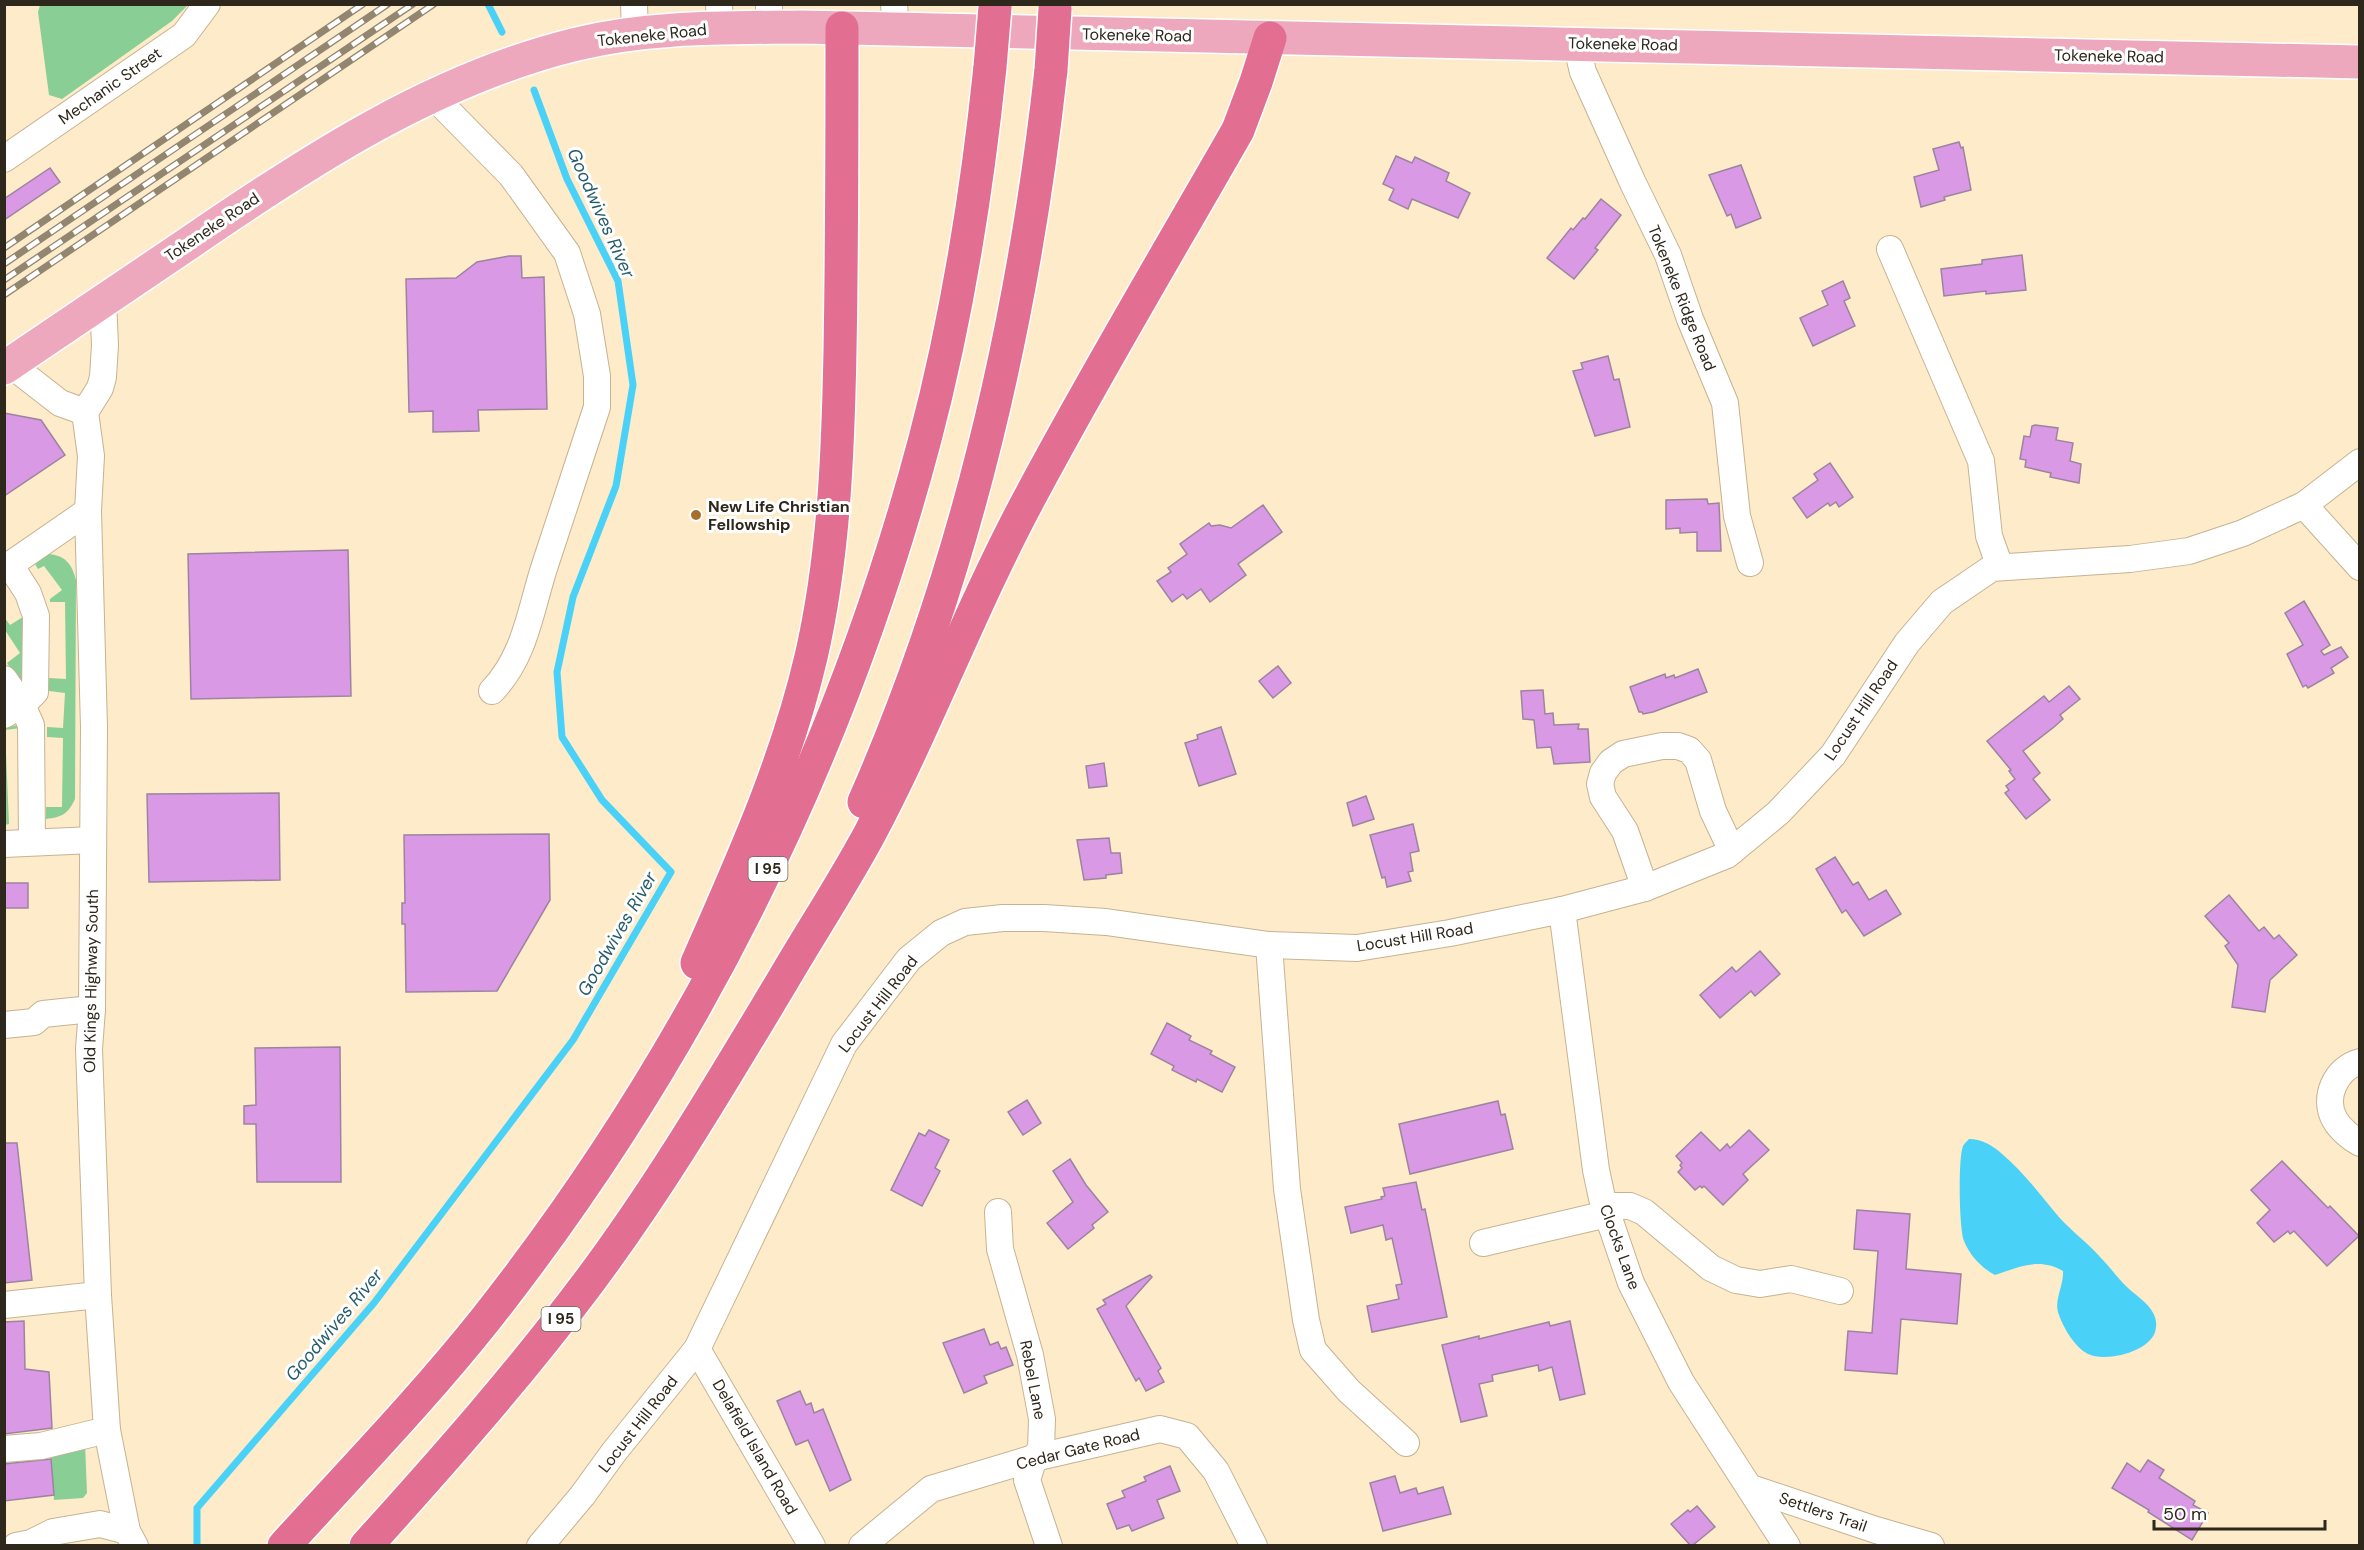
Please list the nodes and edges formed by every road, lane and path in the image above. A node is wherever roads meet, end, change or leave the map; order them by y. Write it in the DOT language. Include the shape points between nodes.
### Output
graph roads {
  1 [pos="207,4"];
  2 [pos="995,6"];
  3 [pos="1055,7"];
  4 [pos="720,16"];
  5 [pos="769,16"];
  6 [pos="895,17"];
  7 [pos="635,19"];
  8 [pos="842,28"];
  9 [pos="1270,38"];
  10 [pos="1576,43"];
  11 [pos="2360,62"];
  12 [pos="434,97"];
  13 [pos="4,159"];
  14 [pos="1890,249"];
  15 [pos="103,301"];
  16 [pos="7,366"];
  17 [pos="85,412"];
  18 [pos="2360,462"];
  19 [pos="2304,505"];
  20 [pos="88,511"];
  21 [pos="1750,563"];
  22 [pos="7,567"];
  23 [pos="2000,567"];
  24 [pos="2360,567"];
  25 [pos="4,679"];
  26 [pos="492,691"];
  27 [pos="13,710"];
  28 [pos="93,840"];
  29 [pos="32,842"];
  30 [pos="4,844"];
  31 [pos="1732,851"];
  32 [pos="1645,888"];
  33 [pos="1562,910"];
  34 [pos="1269,945"];
  35 [pos="92,1009"];
  36 [pos="4,1025"];
  37 [pos="2360,1062"];
  38 [pos="728,1072"];
  39 [pos="629,1118"];
  40 [pos="2360,1143"];
  41 [pos="1606,1210"];
  42 [pos="998,1212"];
  43 [pos="1483,1243"];
  44 [pos="1840,1291"];
  45 [pos="98,1295"];
  46 [pos="4,1305"];
  47 [pos="697,1349"];
  48 [pos="107,1430"];
  49 [pos="1406,1443"];
  50 [pos="4,1449"];
  51 [pos="1034,1458"];
  52 [pos="1751,1488"];
  53 [pos="131,1538"];
  54 [pos="28,1545"];
  55 [pos="103,1545"];
  56 [pos="284,1545"];
  57 [pos="366,1545"];
  58 [pos="540,1545"];
  59 [pos="812,1545"];
  60 [pos="862,1545"];
  61 [pos="1049,1545"];
  62 [pos="1254,1545"];
  63 [pos="1787,1545"];
  64 [pos="1931,1545"];
  1 -- 13 [label="street, Mechanic Street" via="184,35"];
  2 -- 39 [label="highway, I 95, bridge" via="975,193 945,355 926,437 880,592 822,747 758,888 717,969"];
  3 -- 38 [label="highway, I 95, bridge" via="1032,217 1003,370 978,471 933,620 876,775 842,852"];
  4 -- 5 [label="main road, Tokeneke Road"];
  4 -- 7 [label="main road, Tokeneke Road"];
  5 -- 8 [label="main road, Tokeneke Road"];
  6 -- 8 [label="main road, Tokeneke Road"];
  6 -- 9 [label="main road, Tokeneke Road"];
  7 -- 12 [label="main road, Tokeneke Road"];
  8 -- 39 [label="highway" via="837,450 830,545 819,619 799,703 770,792"];
  9 -- 10 [label="main road, Tokeneke Road"];
  9 -- 38 [label="highway" via="1238,129 1032,492 896,784"];
  10 -- 11 [label="main road, Tokeneke Road"];
  10 -- 21 [label="street, Tokeneke Ridge Road" via="1583,72 1668,255 1725,403 1737,516"];
  12 -- 15 [label="main road, Tokeneke Road" via="374,125 312,161"];
  12 -- 26 [label="street" via="511,175 567,253 587,314 597,376 597,407 527,631 507,675"];
  14 -- 23 [label="street" via="1981,461 1989,536"];
  15 -- 16 [label="main road, Tokeneke Road"];
  15 -- 17 [label="street" via="103,377"];
  16 -- 17 [label="street" via="60,402"];
  17 -- 20 [label="street, Old Kings Highway South" via="92,456"];
  18 -- 19 [label="street, Locust Hill Road"];
  19 -- 23 [label="street, Locust Hill Road" via="2243,533 2189,551 2130,560"];
  19 -- 24 [label="street"];
  20 -- 22 [label="street"];
  20 -- 28 [label="street, Old Kings Highway South"];
  22 -- 27 [label="street" via="28,593 36,616 35,692"];
  23 -- 31 [label="street, Locust Hill Road" via="1992,568 1942,602 1907,643 1833,755 1778,813"];
  25 -- 27 [label="street"];
  27 -- 29 [label="street" via="31,725"];
  28 -- 29 [label="street"];
  28 -- 35 [label="street, Old Kings Highway South"];
  29 -- 30 [label="street"];
  31 -- 32 [label="street, Locust Hill Road"];
  31 -- 32 [label="street" via="1713,811 1698,760 1689,750 1662,746 1623,754 1603,772 1600,784 1603,797 1625,831"];
  32 -- 33 [label="street, Locust Hill Road"];
  33 -- 34 [label="street, Locust Hill Road" via="1357,948"];
  33 -- 41 [label="street, Clocks Lane" via="1596,1170"];
  34 -- 47 [label="street, Locust Hill Road" via="1106,922 1044,918 965,922 941,933 909,959 844,1044"];
  34 -- 49 [label="street" via="1287,1189 1313,1350 1349,1391"];
  35 -- 36 [label="street" via="43,1014 34,1022"];
  35 -- 45 [label="street, Old Kings Highway South" via="89,1049"];
  37 -- 40 [label="street" via="2337,1076 2329,1100 2334,1119"];
  38 -- 57 [label="highway, I 95" via="638,1212 555,1327"];
  39 -- 56 [label="highway, I 95" via="484,1321"];
  41 -- 43 [label="street"];
  41 -- 44 [label="street" via="1630,1206 1644,1212 1711,1268 1736,1280 1760,1284 1791,1279"];
  41 -- 52 [label="street, Clocks Lane" via="1631,1283 1681,1382"];
  42 -- 51 [label="street, Rebel Lane" via="1000,1250 1030,1355 1042,1419 1041,1449"];
  45 -- 46 [label="street"];
  45 -- 48 [label="street, Old Kings Highway South"];
  47 -- 58 [label="street, Locust Hill Road"];
  47 -- 59 [label="street, Delafield Island Road"];
  48 -- 50 [label="street" via="41,1446"];
  48 -- 53 [label="street, Old Kings Highway South"];
  51 -- 60 [label="street, Cedar Gate Road" via="932,1489"];
  51 -- 61 [label="street, Rebel Lane" via="1028,1480"];
  51 -- 62 [label="street, Cedar Gate Road" via="1160,1429 1187,1436 1216,1471"];
  52 -- 63 [label="street, Clocks Lane"];
  52 -- 64 [label="street, Settlers Trail"];
  53 -- 54 [label="street" via="100,1524 53,1532"];
  53 -- 55 [label="street"];
}
